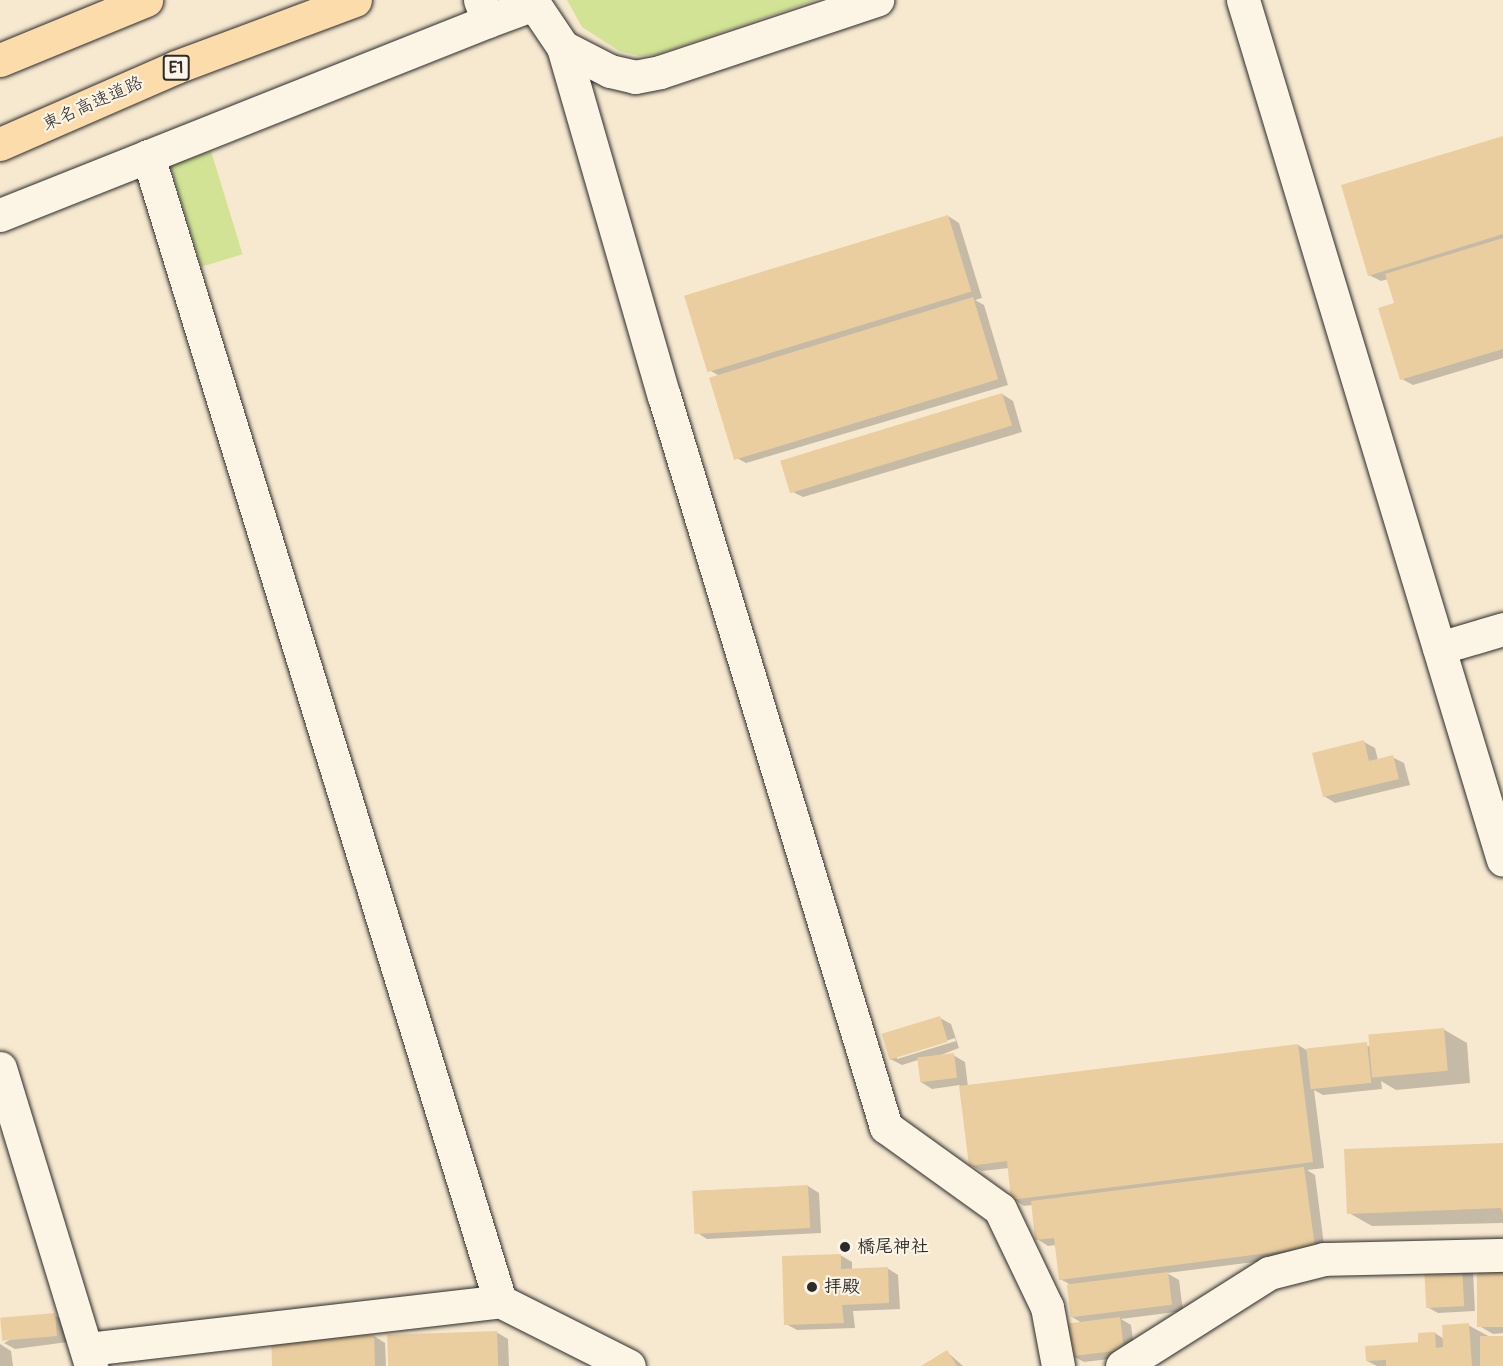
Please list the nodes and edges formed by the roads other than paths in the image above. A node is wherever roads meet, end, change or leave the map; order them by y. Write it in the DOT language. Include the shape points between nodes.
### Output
graph roads {
  1 [pos="146,0"];
  2 [pos="355,0"];
  3 [pos="877,0"];
  4 [pos="1244,0"];
  5 [pos="484,10"];
  6 [pos="563,47"];
  7 [pos="0,60"];
  8 [pos="0,144"];
  9 [pos="148,156"];
  10 [pos="0,215"];
  11 [pos="1503,629"];
  12 [pos="1439,648"];
  13 [pos="1503,860"];
  14 [pos="0,1068"];
  15 [pos="1503,1255"];
  16 [pos="500,1301"];
  17 [pos="89,1357"];
  18 [pos="629,1366"];
  19 [pos="1058,1366"];
  20 [pos="1122,1366"];
  1 -- 7 [label="highway"];
  2 -- 8 [label="highway, 東名高速道路 / E1" via="176,67"];
  3 -- 6 [label="street" via="635,77 610,71"];
  4 -- 12 [label="street"];
  5 -- 6 [label="street" via="534,4"];
  5 -- 9 [label="street"];
  6 -- 19 [label="street" via="664,396 886,1127 1000,1209 1047,1307"];
  9 -- 10 [label="street"];
  9 -- 16 [label="street"];
  11 -- 12 [label="street"];
  12 -- 13 [label="street"];
  14 -- 17 [label="street"];
  15 -- 20 [label="street" via="1323,1259 1269,1273"];
  16 -- 17 [label="street"];
  16 -- 18 [label="street"];
}
